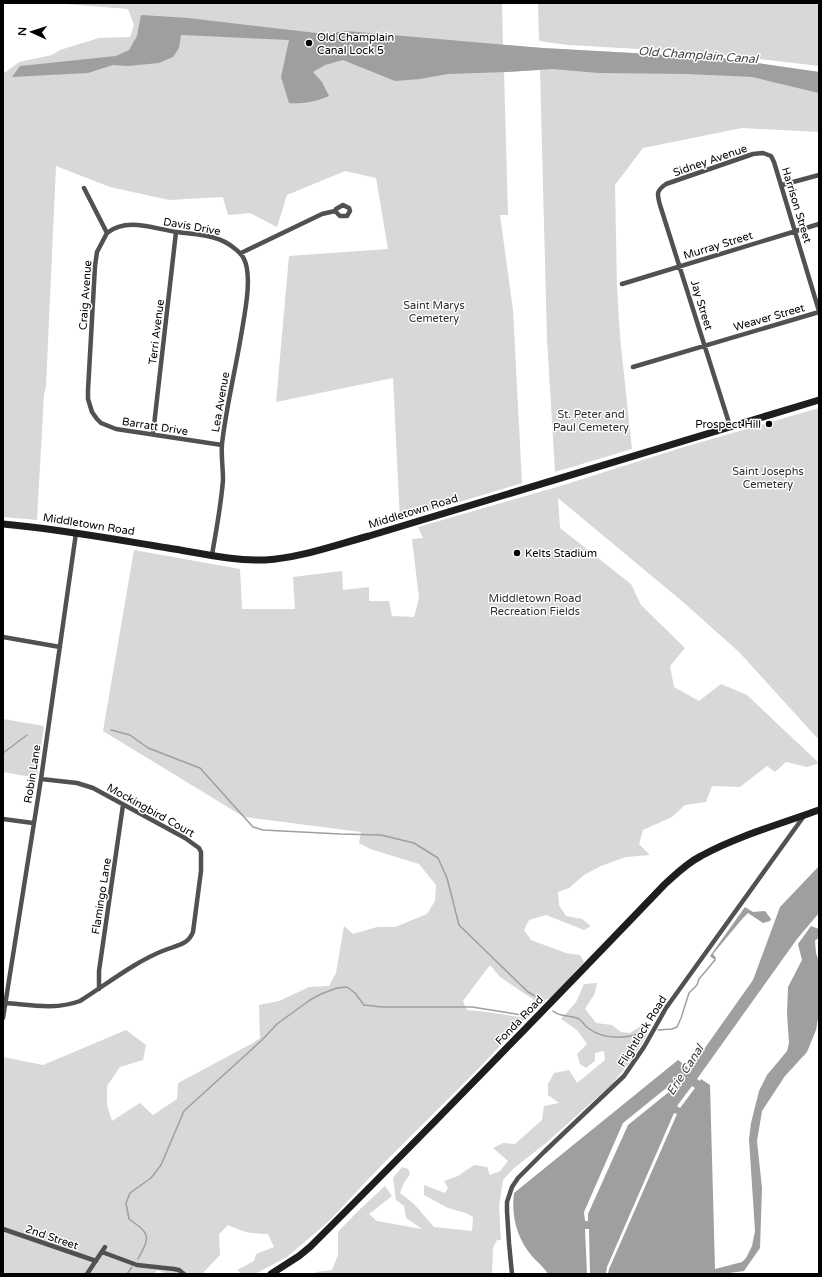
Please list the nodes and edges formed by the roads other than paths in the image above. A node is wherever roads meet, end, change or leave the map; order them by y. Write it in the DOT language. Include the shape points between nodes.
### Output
graph roads {
  1 [pos="767,154"];
  2 [pos="819,175"];
  3 [pos="782,185"];
  4 [pos="84,188"];
  5 [pos="660,188"];
  6 [pos="334,211"];
  7 [pos="819,224"];
  8 [pos="176,232"];
  9 [pos="795,232"];
  10 [pos="107,233"];
  11 [pos="241,253"];
  12 [pos="680,266"];
  13 [pos="622,284"];
  14 [pos="819,311"];
  15 [pos="705,346"];
  16 [pos="633,367"];
  17 [pos="819,400"];
  18 [pos="92,412"];
  19 [pos="730,426"];
  20 [pos="153,434"];
  21 [pos="222,445"];
  22 [pos="3,524"];
  23 [pos="76,533"];
  24 [pos="212,556"];
  25 [pos="3,637"];
  26 [pos="60,647"];
  27 [pos="41,779"];
  28 [pos="123,805"];
  29 [pos="819,810"];
  30 [pos="804,816"];
  31 [pos="3,819"];
  32 [pos="33,823"];
  33 [pos="99,988"];
  34 [pos="6,1002"];
  35 [pos="3,1015"];
  36 [pos="3,1229"];
  37 [pos="105,1247"];
  38 [pos="102,1252"];
  39 [pos="96,1261"];
  40 [pos="87,1274"];
  41 [pos="184,1274"];
  42 [pos="271,1274"];
  43 [pos="512,1274"];
  1 -- 3 [label="street, Harrison Street" via="774,162"];
  1 -- 5 [label="street, Sidney Avenue" via="753,154"];
  2 -- 3 [label="street"];
  3 -- 9 [label="street, Harrison Street"];
  4 -- 10 [label="street"];
  5 -- 12 [label="street, Jay Street" via="660,205"];
  6 -- 11 [label="street" via="322,214"];
  7 -- 9 [label="street, Murray Street"];
  8 -- 10 [label="street, Davis Drive" via="125,225"];
  8 -- 11 [label="street, Davis Drive" via="211,236 226,241"];
  8 -- 20 [label="street, Terri Avenue"];
  9 -- 12 [label="street, Murray Street"];
  9 -- 14 [label="street, Harrison Street"];
  10 -- 18 [label="street, Craig Avenue" via="97,252 95,266 88,390"];
  11 -- 21 [label="street, Lea Avenue" via="248,272 245,313"];
  12 -- 13 [label="street, Murray Street"];
  12 -- 15 [label="street, Jay Street"];
  14 -- 15 [label="street, Weaver Street"];
  15 -- 16 [label="street, Weaver Street"];
  15 -- 19 [label="street, Jay Street"];
  17 -- 19 [label="street, Middletown Road"];
  18 -- 20 [label="street, Barratt Drive" via="101,423 116,429"];
  19 -- 24 [label="street, Middletown Road" via="317,551 266,560"];
  20 -- 21 [label="street, Barratt Drive"];
  21 -- 24 [label="street, Lea Avenue" via="223,480"];
  22 -- 23 [label="street, Middletown Road"];
  23 -- 24 [label="street, Middletown Road"];
  23 -- 26 [label="street, Robin Lane"];
  25 -- 26 [label="street"];
  26 -- 27 [label="street, Robin Lane"];
  27 -- 28 [label="street, Mockingbird Court" via="84,785"];
  27 -- 32 [label="street, Robin Lane"];
  28 -- 33 [label="street, Flamingo Lane" via="98,971"];
  28 -- 33 [label="street, Mockingbird Court" via="199,848 200,876 190,939 143,961"];
  29 -- 30 [label="street, Fonda Road"];
  30 -- 42 [label="street, Fonda Road" via="767,828 700,856 682,868 322,1236 299,1256"];
  30 -- 43 [label="street, Flightlock Road" via="666,1008 624,1076 534,1162 512,1187 507,1202"];
  31 -- 32 [label="street"];
  32 -- 34 [label="street, Robin Lane"];
  33 -- 34 [label="street, Mockingbird Court" via="71,1004 50,1007"];
  34 -- 35 [label="street, Robin Lane"];
  36 -- 39 [label="street, 2nd Street"];
  37 -- 38 [label="street"];
  38 -- 39 [label="street"];
  38 -- 41 [label="street" via="129,1262 179,1270"];
  39 -- 40 [label="street"];
}
